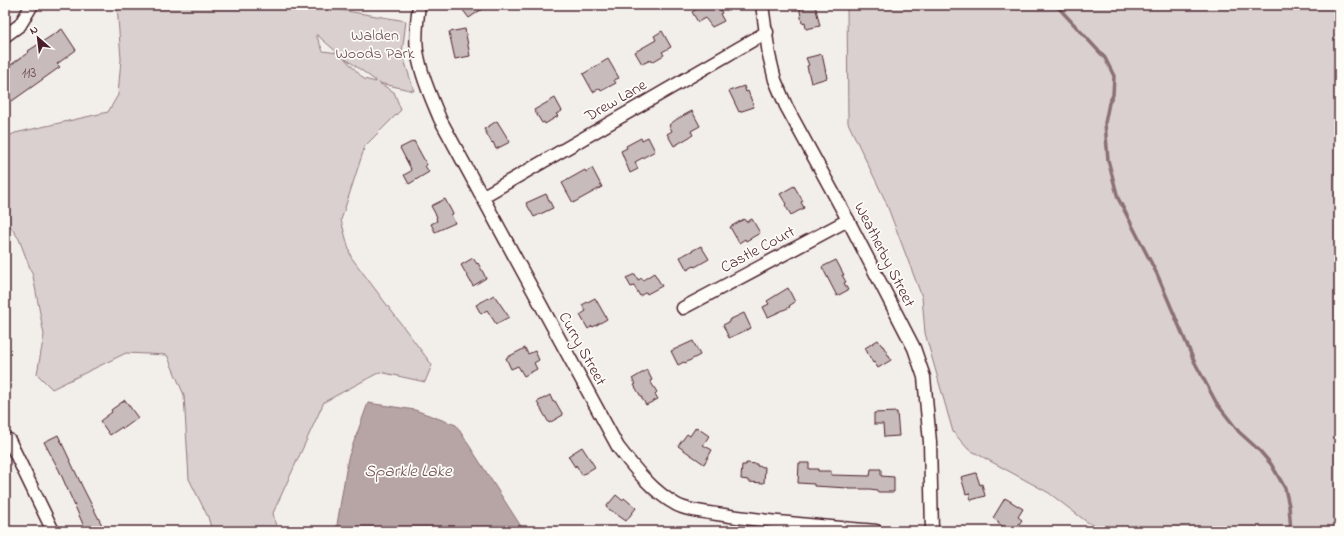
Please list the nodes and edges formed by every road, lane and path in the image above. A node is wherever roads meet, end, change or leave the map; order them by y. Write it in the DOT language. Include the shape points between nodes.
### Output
graph roads {
  1 [pos="32,5"];
  2 [pos="419,5"];
  3 [pos="762,5"];
  4 [pos="766,32"];
  5 [pos="5,36"];
  6 [pos="482,197"];
  7 [pos="848,220"];
  8 [pos="683,308"];
  9 [pos="7,441"];
  10 [pos="828,529"];
  11 [pos="53,531"];
  12 [pos="876,531"];
  13 [pos="932,531"];
  1 -- 5 [label="street" via="20,25"];
  2 -- 6 [label="street, Curry Street" via="417,50 423,76 440,119"];
  3 -- 4 [label="street, Weatherby Street"];
  4 -- 6 [label="street, Drew Lane"];
  4 -- 7 [label="street, Weatherby Street" via="775,80 786,106"];
  6 -- 10 [label="street, Curry Street" via="618,447 635,469 677,505 758,521"];
  7 -- 8 [label="street, Castle Court"];
  7 -- 13 [label="street, Weatherby Street" via="914,348 924,378 930,442"];
  9 -- 11 [label="street"];
  10 -- 12 [label="street, Curry Street"];
}
